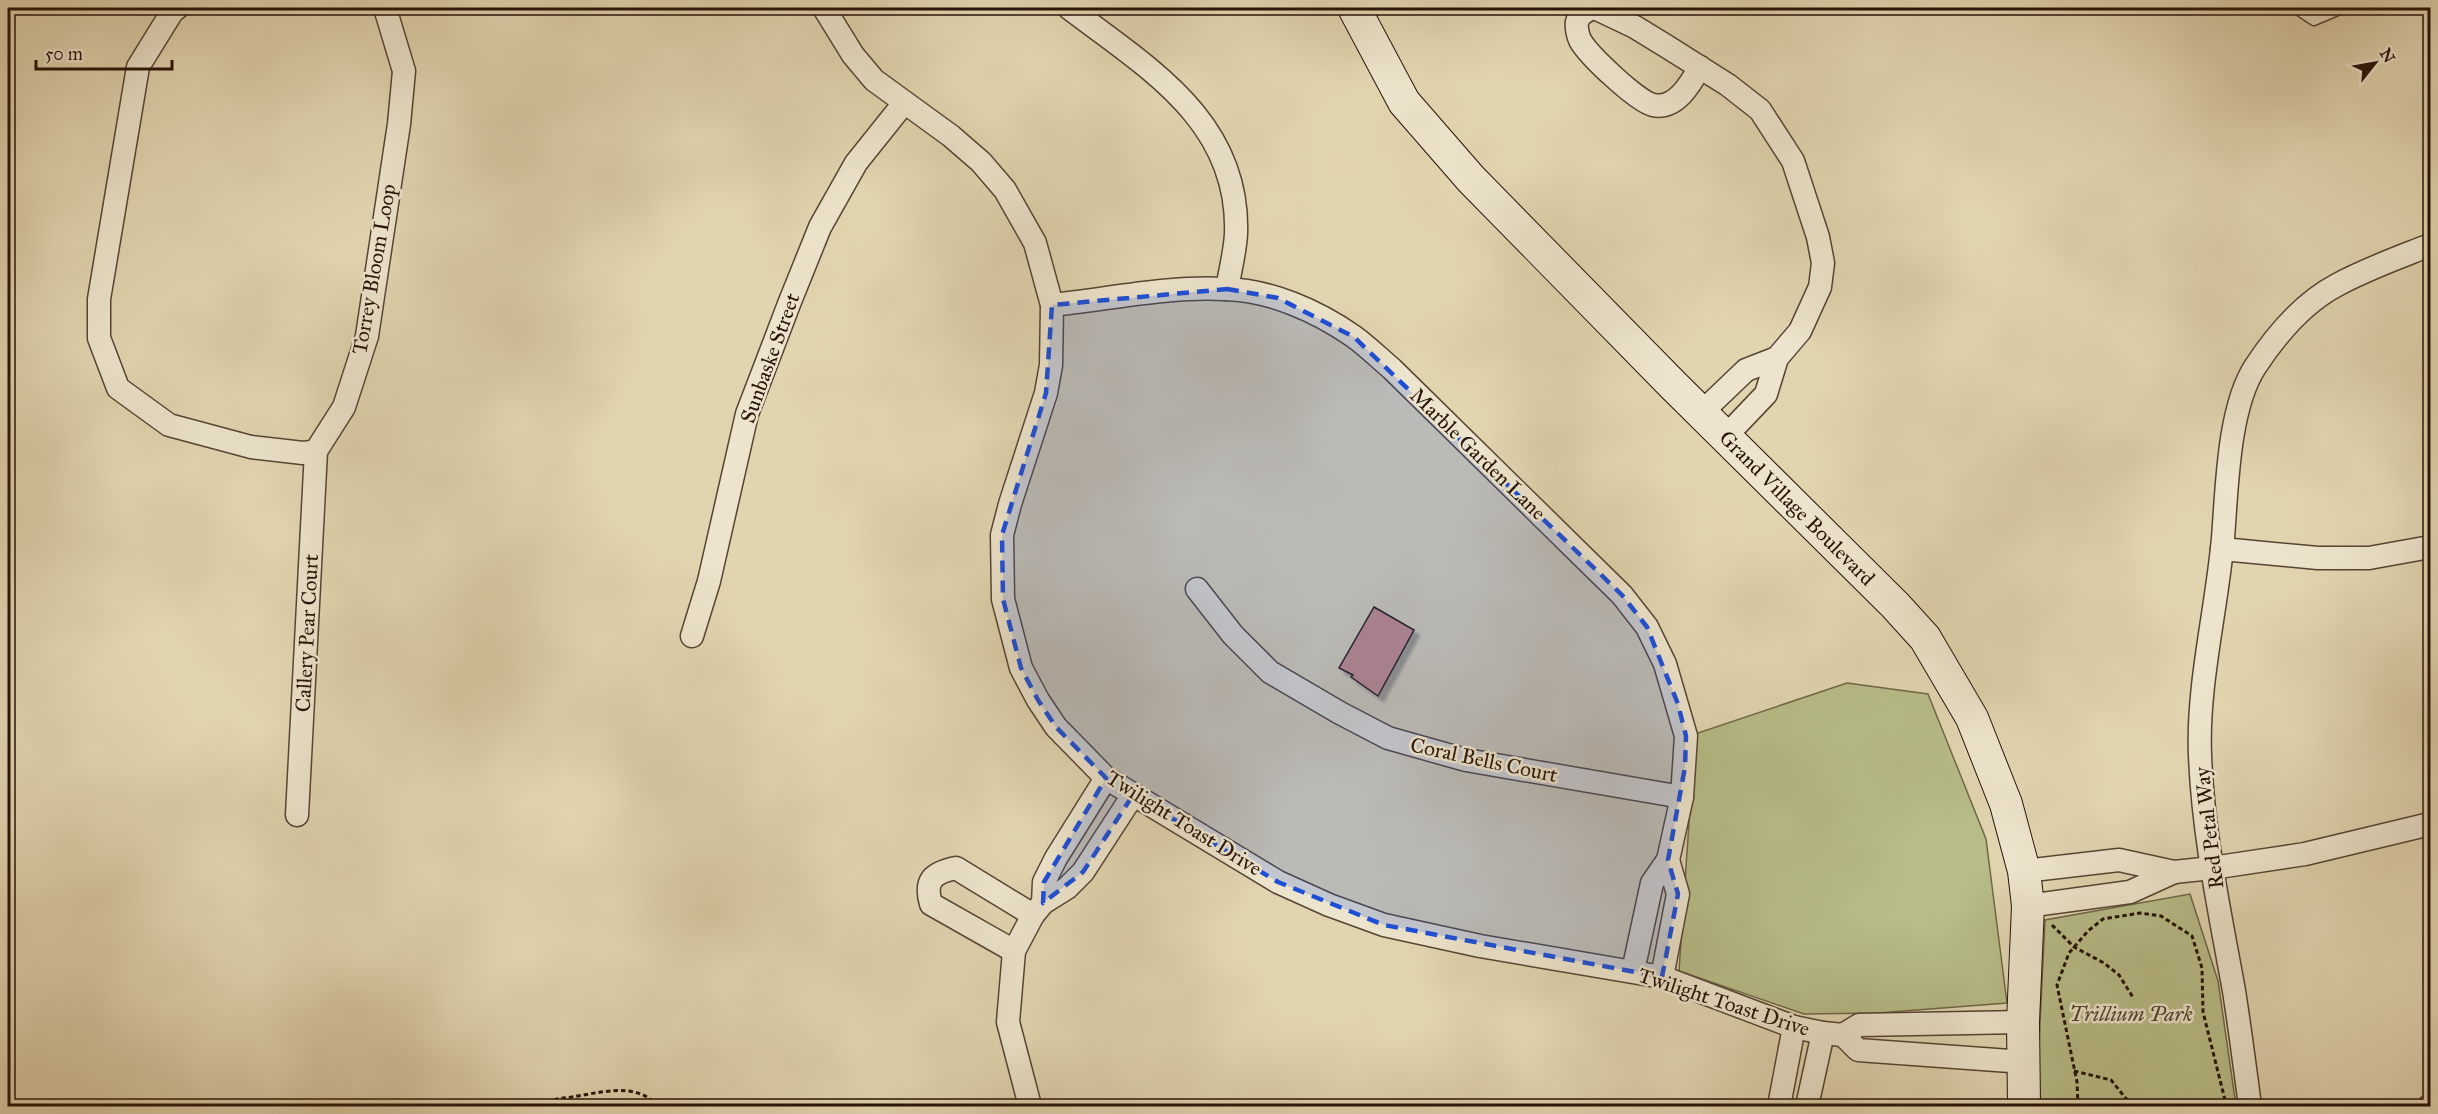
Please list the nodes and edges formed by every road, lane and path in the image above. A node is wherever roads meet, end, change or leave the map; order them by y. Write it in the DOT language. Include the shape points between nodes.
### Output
graph roads {
  1 [pos="177,8"];
  2 [pos="385,8"];
  3 [pos="824,8"];
  4 [pos="1069,8"];
  5 [pos="1354,8"];
  6 [pos="1594,8"];
  7 [pos="2296,8"];
  8 [pos="2342,8"];
  9 [pos="1700,67"];
  10 [pos="904,103"];
  11 [pos="2430,245"];
  12 [pos="1227,289"];
  13 [pos="1052,305"];
  14 [pos="1777,358"];
  15 [pos="1701,413"];
  16 [pos="1725,437"];
  17 [pos="316,451"];
  18 [pos="2430,547"];
  19 [pos="2222,549"];
  20 [pos="1197,589"];
  21 [pos="692,636"];
  22 [pos="1107,778"];
  23 [pos="1133,795"];
  24 [pos="1682,797"];
  25 [pos="297,815"];
  26 [pos="2430,824"];
  27 [pos="1668,860"];
  28 [pos="2212,868"];
  29 [pos="2024,871"];
  30 [pos="2174,872"];
  31 [pos="1038,909"];
  32 [pos="2039,915"];
  33 [pos="2074,947"];
  34 [pos="1014,951"];
  35 [pos="1633,971"];
  36 [pos="1662,977"];
  37 [pos="2134,999"];
  38 [pos="2023,1022"];
  39 [pos="1794,1027"];
  40 [pos="1833,1034"];
  41 [pos="2024,1062"];
  42 [pos="2074,1071"];
  43 [pos="551,1107"];
  44 [pos="657,1107"];
  45 [pos="1030,1107"];
  46 [pos="1779,1107"];
  47 [pos="1807,1107"];
  48 [pos="2024,1107"];
  49 [pos="2078,1107"];
  50 [pos="2132,1107"];
  51 [pos="2224,1107"];
  52 [pos="2250,1107"];
  1 -- 17 [label="street" via="138,67 99,299 99,338 118,388 169,425 251,447"];
  2 -- 17 [label="street, Torrey Bloom Loop" via="404,71 366,336 344,407"];
  3 -- 10 [label="street, Twilight Toast Drive" via="874,80"];
  4 -- 12 [label="street" via="1187,102 1213,137 1231,184 1236,234"];
  5 -- 15 [label="street, Grand Village Boulevard" via="1404,102 1471,179"];
  6 -- 9 [label="street" via="1635,27"];
  6 -- 9 [label="street" via="1581,14 1577,23 1580,39 1592,57 1636,96 1653,105 1670,102 1688,89"];
  7 -- 8 [label="lane" via="2314,20"];
  9 -- 14 [label="street" via="1760,110 1793,161 1818,237 1823,263 1820,287 1800,331"];
  10 -- 13 [label="street, Twilight Toast Drive" via="951,136 1005,190 1035,243"];
  10 -- 21 [label="street, Sunbaske Street" via="856,163 820,227 789,304 747,414 709,581"];
  11 -- 19 [label="street, Red Petal Way" via="2336,285 2308,305 2280,333 2254,369 2239,407"];
  12 -- 13 [label="street, Marble Garden Lane"];
  12 -- 24 [label="street, Marble Garden Lane" via="1278,298 1354,337 1392,369 1622,595 1647,627 1678,704 1686,736"];
  13 -- 22 [label="street, Twilight Toast Drive" via="1051,365 1046,393 1002,535 1003,599 1020,668 1038,700 1056,727"];
  14 -- 15 [label="street" via="1746,370"];
  14 -- 16 [label="street" via="1766,394"];
  15 -- 16 [label="street, Grand Village Boulevard"];
  16 -- 29 [label="street, Grand Village Boulevard" via="1924,638 1972,718 2006,804"];
  17 -- 25 [label="street, Callery Pear Court"];
  18 -- 19 [label="street" via="2369,558"];
  19 -- 28 [label="street, Red Petal Way" via="2204,686 2200,754"];
  20 -- 24 [label="street, Coral Bells Court" via="1233,635 1270,672 1388,738 1466,760"];
  22 -- 23 [label="street, Twilight Toast Drive"];
  22 -- 31 [label="street" via="1056,858 1044,882"];
  23 -- 31 [label="street" via="1083,872"];
  23 -- 35 [label="street, Twilight Toast Drive" via="1278,882 1384,925 1480,946"];
  24 -- 27 [label="street, Marble Garden Lane"];
  26 -- 28 [label="street" via="2305,854"];
  27 -- 35 [label="street, Marble Garden Lane" via="1652,883"];
  27 -- 36 [label="street, Marble Garden Lane" via="1678,894"];
  28 -- 30 [label="street"];
  28 -- 52 [label="street, Red Petal Way"];
  29 -- 30 [label="street" via="2119,860"];
  29 -- 32 [label="street, Grand Village Boulevard"];
  30 -- 32 [label="street" via="2130,892"];
  31 -- 34 [label="street"];
  31 -- 34 [label="street" via="956,868 933,878 928,892 931,904"];
  32 -- 33 [label="path"];
  32 -- 38 [label="street, Grand Village Boulevard"];
  33 -- 37 [label="path" via="2119,975"];
  33 -- 42 [label="path" via="2057,985"];
  33 -- 51 [label="path" via="2103,919 2140,913 2161,916 2192,936 2202,968 2203,1012"];
  34 -- 45 [label="street" via="1008,1022"];
  35 -- 36 [label="street, Twilight Toast Drive"];
  36 -- 39 [label="street, Twilight Toast Drive"];
  38 -- 40 [label="street" via="1859,1024"];
  38 -- 41 [label="street, Grand Village Boulevard"];
  39 -- 40 [label="street, Twilight Toast Drive"];
  39 -- 46 [label="street"];
  40 -- 41 [label="street, Twilight Toast Drive" via="1858,1050"];
  40 -- 47 [label="street"];
  41 -- 48 [label="street, Grand Village Boulevard"];
  42 -- 49 [label="path"];
  42 -- 50 [label="path" via="2111,1080"];
  43 -- 44 [label="path" via="553,1100 562,1097 622,1091 644,1094"];
}
